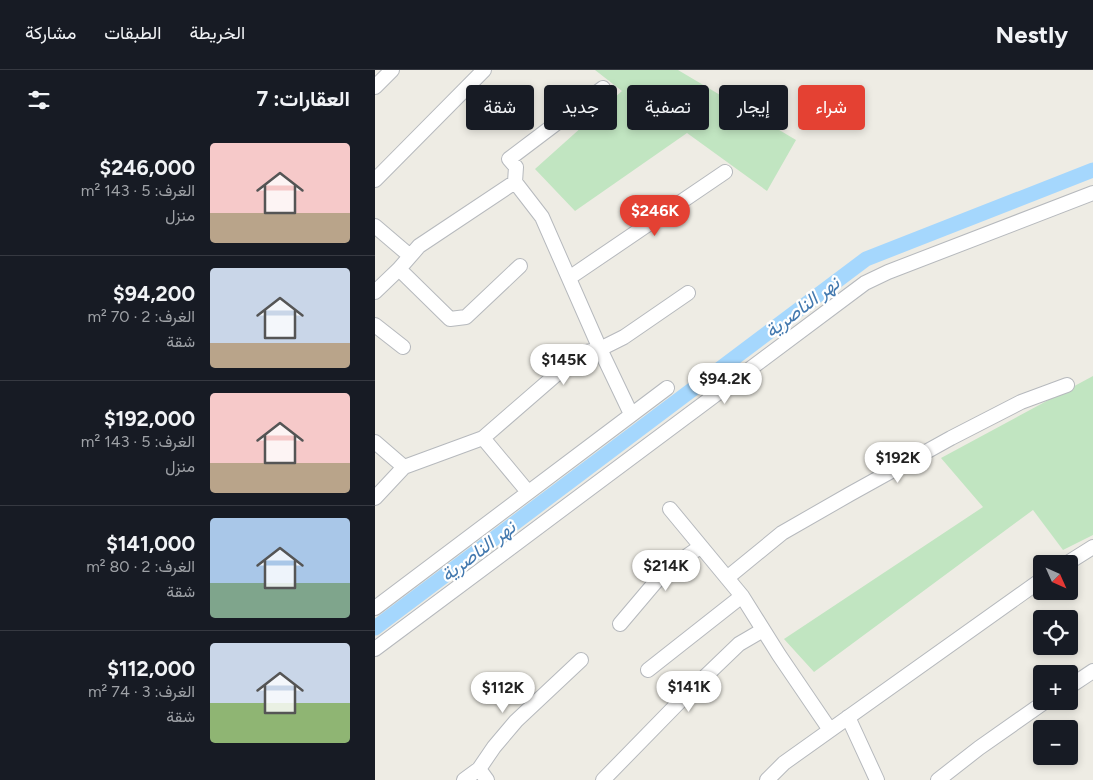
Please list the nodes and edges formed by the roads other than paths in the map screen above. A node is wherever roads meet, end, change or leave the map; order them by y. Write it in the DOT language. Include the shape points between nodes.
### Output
graph roads {
  1 [pos="392,70"];
  2 [pos="475,73"];
  3 [pos="375,87"];
  4 [pos="547,130"];
  5 [pos="378,170"];
  6 [pos="725,172"];
  7 [pos="515,182"];
  8 [pos="1093,193"];
  9 [pos="375,226"];
  10 [pos="409,256"];
  11 [pos="519,266"];
  12 [pos="399,269"];
  13 [pos="569,278"];
  14 [pos="375,292"];
  15 [pos="688,293"];
  16 [pos="375,325"];
  17 [pos="403,347"];
  18 [pos="600,348"];
  19 [pos="1067,385"];
  20 [pos="667,388"];
  21 [pos="631,414"];
  22 [pos="483,438"];
  23 [pos="375,442"];
  24 [pos="404,467"];
  25 [pos="528,492"];
  26 [pos="375,498"];
  27 [pos="670,509"];
  28 [pos="700,546"];
  29 [pos="1093,547"];
  30 [pos="1078,556"];
  31 [pos="727,578"];
  32 [pos="1033,586"];
  33 [pos="742,596"];
  34 [pos="375,608"];
  35 [pos="620,624"];
  36 [pos="763,630"];
  37 [pos="375,648"];
  38 [pos="581,660"];
  39 [pos="649,670"];
  40 [pos="1093,671"];
  41 [pos="1078,681"];
  42 [pos="1033,710"];
  43 [pos="848,717"];
  44 [pos="830,730"];
  45 [pos="483,775"];
  46 [pos="464,780"];
  47 [pos="603,780"];
  48 [pos="767,780"];
  49 [pos="877,780"];
  50 [pos="938,780"];
  1 -- 3 [label="street"];
  2 -- 5 [label="street"];
  4 -- 7 [label="street" via="509,159 516,167"];
  6 -- 13 [label="street"];
  7 -- 10 [label="street"];
  7 -- 13 [label="street" via="542,217"];
  8 -- 37 [label="street" via="865,283"];
  9 -- 10 [label="street"];
  10 -- 12 [label="street"];
  11 -- 12 [label="street" via="466,316 457,319 450,319"];
  12 -- 14 [label="street"];
  13 -- 18 [label="street"];
  15 -- 18 [label="street" via="624,337"];
  16 -- 17 [label="street"];
  18 -- 21 [label="street"];
  18 -- 22 [label="street" via="581,353"];
  19 -- 31 [label="street" via="1021,402 850,494 782,533"];
  20 -- 21 [label="street"];
  21 -- 25 [label="street"];
  22 -- 24 [label="street"];
  22 -- 25 [label="street"];
  23 -- 24 [label="street"];
  24 -- 26 [label="street"];
  25 -- 34 [label="street"];
  27 -- 28 [label="street"];
  28 -- 31 [label="street"];
  28 -- 35 [label="street" via="664,572"];
  29 -- 30 [label="street"];
  31 -- 33 [label="street"];
  32 -- 43 [label="street"];
  33 -- 36 [label="street"];
  33 -- 39 [label="street"];
  36 -- 44 [label="street"];
  36 -- 47 [label="street" via="739,644"];
  38 -- 45 [label="street" via="516,721 494,747"];
  40 -- 41 [label="street"];
  42 -- 50 [label="street"];
  43 -- 44 [label="street"];
  43 -- 49 [label="street"];
  44 -- 48 [label="street"];
  45 -- 46 [label="street"];
}
